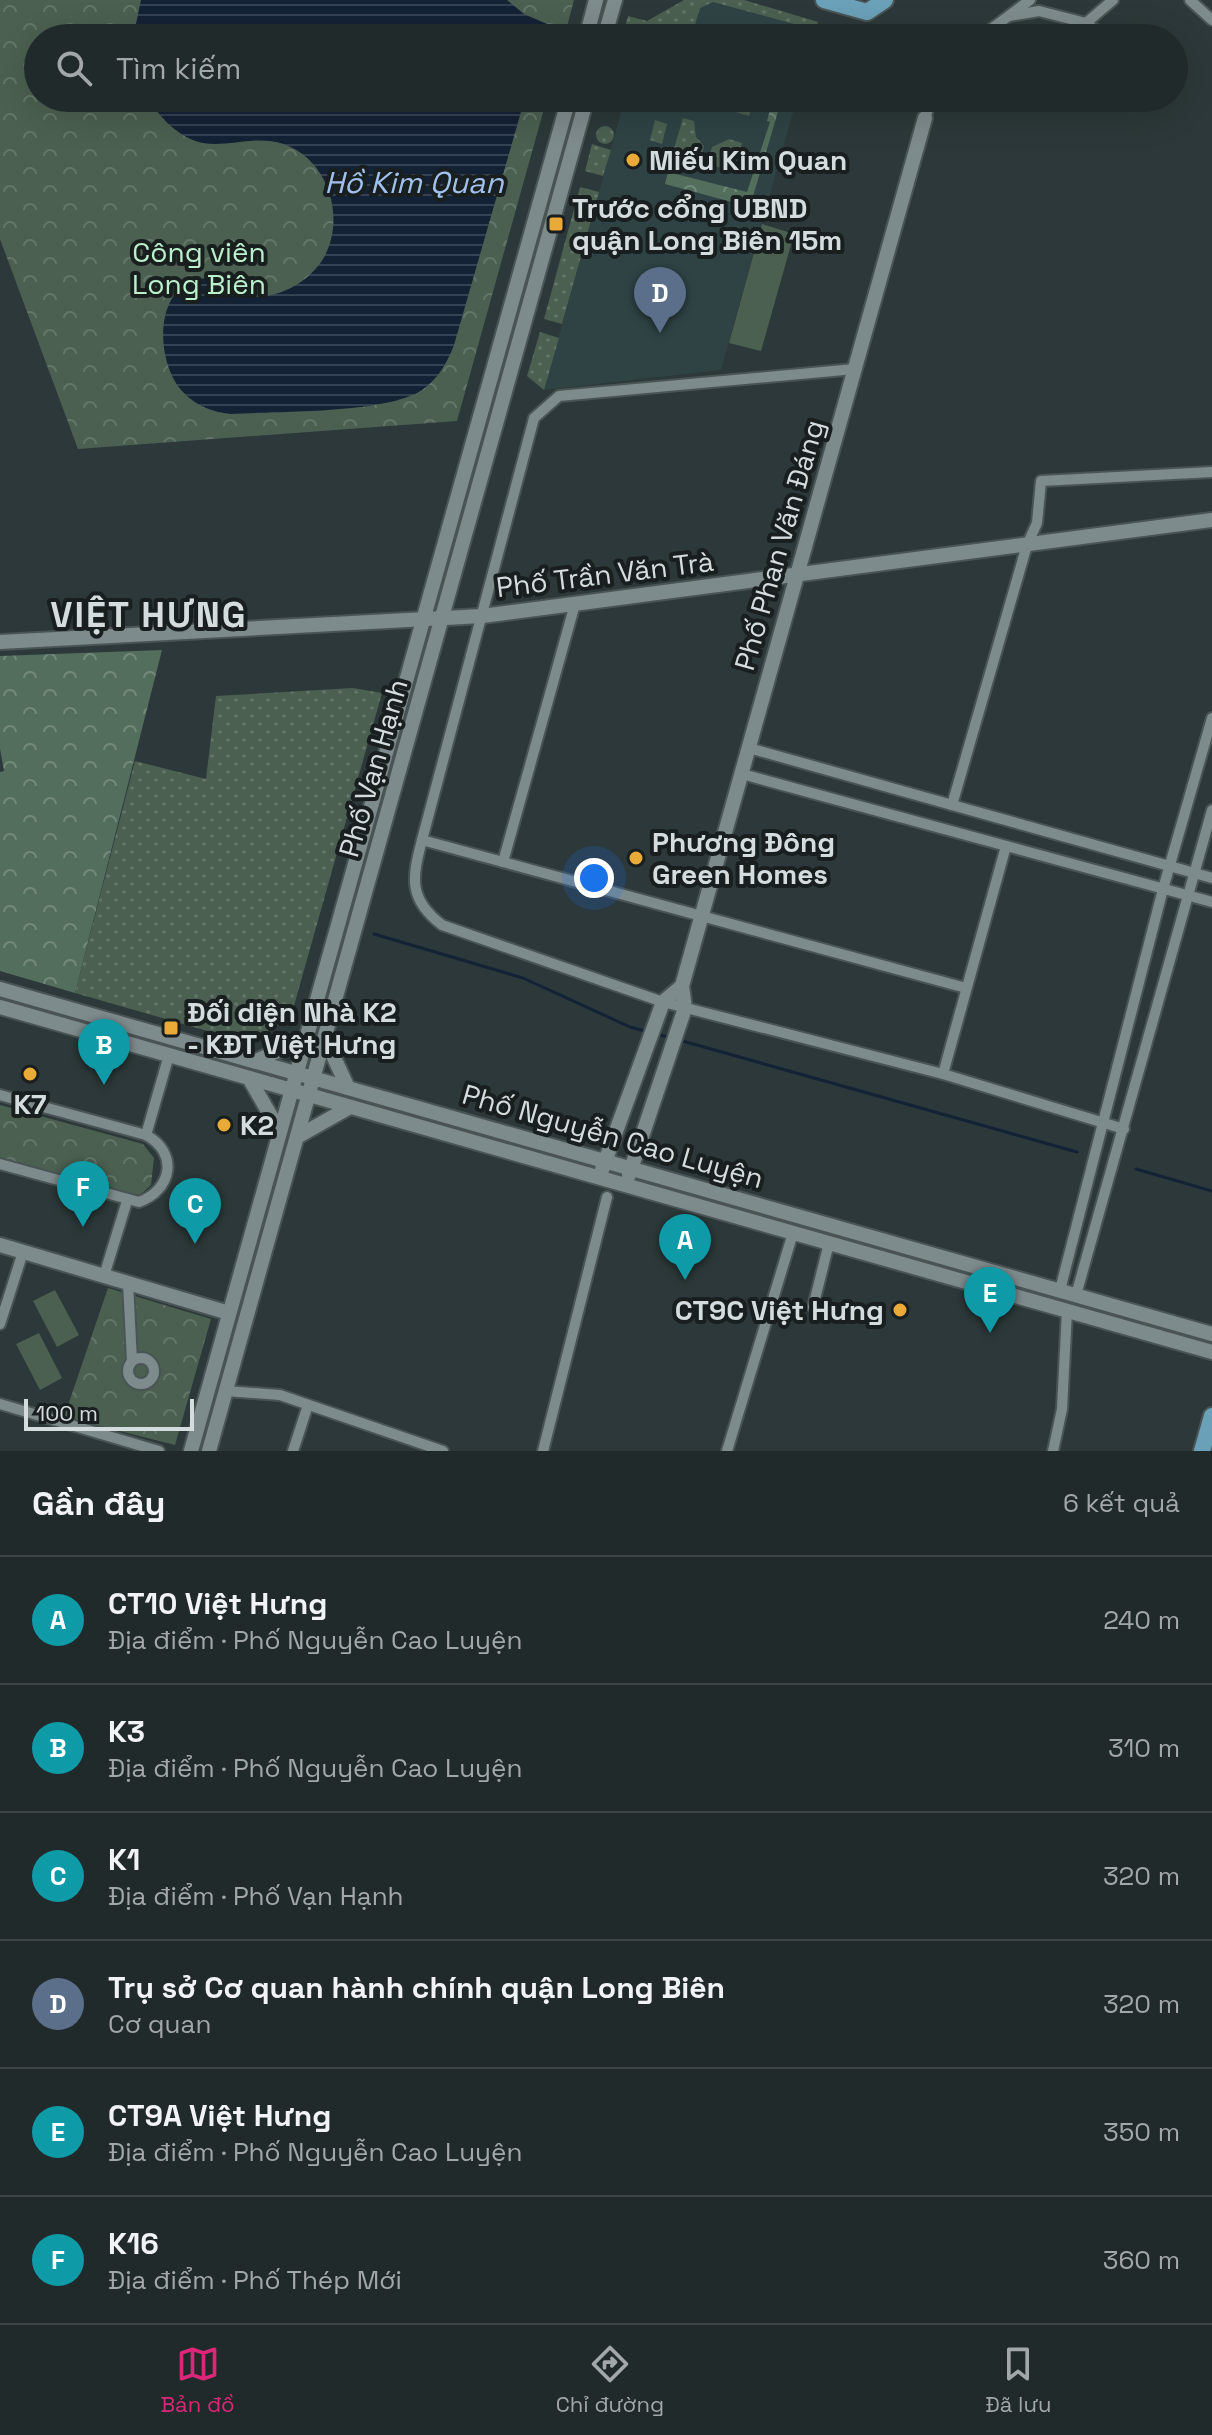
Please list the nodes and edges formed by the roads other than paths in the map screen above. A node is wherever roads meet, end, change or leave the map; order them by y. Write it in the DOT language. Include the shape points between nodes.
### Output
graph roads {
  1 [pos="596,0"];
  2 [pos="615,0"];
  3 [pos="824,0"];
  4 [pos="885,0"];
  5 [pos="1030,0"];
  6 [pos="1113,0"];
  7 [pos="1190,0"];
  8 [pos="1009,16"];
  9 [pos="1212,20"];
  10 [pos="1082,23"];
  11 [pos="590,24"];
  12 [pos="608,24"];
  13 [pos="998,24"];
  14 [pos="565,112"];
  15 [pos="583,112"];
  16 [pos="927,112"];
  17 [pos="925,118"];
  18 [pos="855,369"];
  19 [pos="1212,472"];
  20 [pos="1212,520"];
  21 [pos="1027,545"];
  22 [pos="797,577"];
  23 [pos="575,604"];
  24 [pos="482,616"];
  25 [pos="441,620"];
  26 [pos="422,622"];
  27 [pos="0,642"];
  28 [pos="1212,718"];
  29 [pos="749,748"];
  30 [pos="742,774"];
  31 [pos="952,805"];
  32 [pos="1212,810"];
  33 [pos="422,840"];
  34 [pos="1006,846"];
  35 [pos="503,862"];
  36 [pos="1170,866"];
  37 [pos="1195,873"];
  38 [pos="1212,878"];
  39 [pos="1163,889"];
  40 [pos="1189,896"];
  41 [pos="1212,902"];
  42 [pos="701,918"];
  43 [pos="682,986"];
  44 [pos="966,988"];
  45 [pos="0,989"];
  46 [pos="663,1002"];
  47 [pos="0,1007"];
  48 [pos="685,1008"];
  49 [pos="306,1038"];
  50 [pos="325,1038"];
  51 [pos="169,1055"];
  52 [pos="256,1061"];
  53 [pos="296,1073"];
  54 [pos="943,1074"];
  55 [pos="249,1078"];
  56 [pos="313,1078"];
  57 [pos="348,1088"];
  58 [pos="291,1090"];
  59 [pos="0,1095"];
  60 [pos="309,1095"];
  61 [pos="350,1107"];
  62 [pos="1105,1124"];
  63 [pos="1124,1129"];
  64 [pos="280,1132"];
  65 [pos="146,1135"];
  66 [pos="297,1137"];
  67 [pos="605,1161"];
  68 [pos="0,1164"];
  69 [pos="631,1168"];
  70 [pos="600,1178"];
  71 [pos="625,1185"];
  72 [pos="607,1197"];
  73 [pos="127,1201"];
  74 [pos="793,1233"];
  75 [pos="829,1243"];
  76 [pos="0,1245"];
  77 [pos="23,1252"];
  78 [pos="104,1276"];
  79 [pos="128,1283"];
  80 [pos="1060,1290"];
  81 [pos="1076,1295"];
  82 [pos="813,1307"];
  83 [pos="1067,1311"];
  84 [pos="229,1313"];
  85 [pos="0,1324"];
  86 [pos="1212,1334"];
  87 [pos="1212,1352"];
  88 [pos="132,1361"];
  89 [pos="226,1391"];
  90 [pos="0,1404"];
  91 [pos="308,1405"];
  92 [pos="1212,1416"];
  93 [pos="1055,1450"];
  94 [pos="159,1451"];
  95 [pos="191,1451"];
  96 [pos="209,1451"];
  97 [pos="293,1451"];
  98 [pos="443,1451"];
  99 [pos="543,1451"];
  100 [pos="727,1451"];
  101 [pos="1202,1451"];
  1 -- 11 [label="street"];
  2 -- 12 [label="street"];
  3 -- 4 [label="main road" via="867,12"];
  5 -- 8 [label="street"];
  6 -- 10 [label="street"];
  7 -- 9 [label="street"];
  8 -- 10 [label="street" via="1039,11"];
  8 -- 13 [label="street"];
  14 -- 26 [label="street, Phố Vạn Hạnh"];
  15 -- 25 [label="street, Phố Vạn Hạnh"];
  16 -- 17 [label="street"];
  17 -- 18 [label="street, Phố Phan Văn Đáng"];
  18 -- 22 [label="street, Phố Phan Văn Đáng"];
  18 -- 24 [label="street" via="559,396 534,418"];
  19 -- 21 [label="street" via="1041,481 1037,523"];
  20 -- 21 [label="street, Phố Trần Văn Trà"];
  21 -- 22 [label="street, Phố Trần Văn Trà"];
  21 -- 31 [label="street"];
  22 -- 23 [label="street, Phố Trần Văn Trà"];
  22 -- 29 [label="street, Phố Phan Văn Đáng"];
  23 -- 24 [label="street, Phố Trần Văn Trà"];
  23 -- 35 [label="street"];
  24 -- 25 [label="street, Phố Trần Văn Trà"];
  24 -- 33 [label="street"];
  25 -- 26 [label="street, Phố Trần Văn Trà"];
  25 -- 50 [label="street, Phố Vạn Hạnh"];
  26 -- 27 [label="street, Phố Trần Văn Trà"];
  26 -- 49 [label="street, Phố Vạn Hạnh"];
  28 -- 36 [label="street"];
  29 -- 30 [label="street, Phố Phan Văn Đáng"];
  29 -- 31 [label="street"];
  30 -- 34 [label="street"];
  30 -- 42 [label="street, Phố Phan Văn Đáng"];
  31 -- 36 [label="street"];
  32 -- 37 [label="street"];
  33 -- 35 [label="street"];
  33 -- 46 [label="street" via="415,892 426,913 442,925"];
  34 -- 39 [label="street"];
  34 -- 44 [label="street"];
  35 -- 42 [label="street"];
  36 -- 37 [label="street"];
  36 -- 39 [label="street"];
  37 -- 38 [label="street"];
  37 -- 40 [label="street"];
  39 -- 40 [label="street"];
  39 -- 62 [label="street"];
  40 -- 41 [label="street"];
  40 -- 63 [label="street"];
  42 -- 43 [label="street, Phố Phan Văn Đáng"];
  42 -- 44 [label="street"];
  43 -- 46 [label="street"];
  43 -- 48 [label="street, Phố Phan Văn Đáng"];
  44 -- 54 [label="street"];
  45 -- 52 [label="street, Phố Nguyễn Cao Luyện"];
  46 -- 48 [label="street"];
  46 -- 67 [label="street"];
  47 -- 51 [label="street, Phố Nguyễn Cao Luyện"];
  48 -- 54 [label="street"];
  48 -- 69 [label="street, Phố Phan Văn Đáng"];
  49 -- 52 [label="street"];
  49 -- 53 [label="street, Phố Vạn Hạnh"];
  50 -- 56 [label="street, Phố Vạn Hạnh"];
  50 -- 57 [label="street"];
  51 -- 55 [label="street, Phố Nguyễn Cao Luyện"];
  51 -- 65 [label="street"];
  52 -- 53 [label="street, Phố Nguyễn Cao Luyện"];
  53 -- 56 [label="street, Phố Nguyễn Cao Luyện"];
  53 -- 58 [label="street, Phố Vạn Hạnh"];
  54 -- 62 [label="street"];
  55 -- 58 [label="street, Phố Nguyễn Cao Luyện"];
  55 -- 64 [label="street"];
  56 -- 57 [label="street, Phố Nguyễn Cao Luyện"];
  56 -- 60 [label="street, Phố Vạn Hạnh"];
  57 -- 67 [label="street, Phố Nguyễn Cao Luyện"];
  58 -- 60 [label="street, Phố Nguyễn Cao Luyện"];
  58 -- 64 [label="street, Phố Vạn Hạnh"];
  59 -- 65 [label="street"];
  60 -- 61 [label="street, Phố Nguyễn Cao Luyện"];
  60 -- 66 [label="street, Phố Vạn Hạnh"];
  61 -- 66 [label="street"];
  61 -- 70 [label="street, Phố Nguyễn Cao Luyện"];
  62 -- 63 [label="street"];
  62 -- 80 [label="street"];
  63 -- 81 [label="street"];
  64 -- 84 [label="street, Phố Vạn Hạnh"];
  65 -- 73 [label="street" via="165,1150 165,1185 154,1197"];
  66 -- 89 [label="street, Phố Vạn Hạnh"];
  67 -- 69 [label="street, Phố Nguyễn Cao Luyện"];
  67 -- 70 [label="street"];
  68 -- 73 [label="street"];
  69 -- 71 [label="street, Phố Phan Văn Đáng"];
  69 -- 80 [label="street, Phố Nguyễn Cao Luyện"];
  70 -- 71 [label="street, Phố Nguyễn Cao Luyện"];
  70 -- 72 [label="street"];
  71 -- 72 [label="street"];
  71 -- 74 [label="street, Phố Nguyễn Cao Luyện"];
  72 -- 99 [label="street"];
  73 -- 78 [label="street"];
  74 -- 75 [label="street, Phố Nguyễn Cao Luyện"];
  74 -- 100 [label="street"];
  75 -- 82 [label="street"];
  75 -- 83 [label="street, Phố Nguyễn Cao Luyện"];
  76 -- 77 [label="street"];
  77 -- 78 [label="street"];
  77 -- 85 [label="street"];
  78 -- 79 [label="street"];
  79 -- 84 [label="street"];
  79 -- 88 [label="street"];
  80 -- 81 [label="street, Phố Nguyễn Cao Luyện"];
  81 -- 86 [label="street, Phố Nguyễn Cao Luyện"];
  83 -- 87 [label="street, Phố Nguyễn Cao Luyện"];
  83 -- 93 [label="street"];
  84 -- 95 [label="street, Phố Vạn Hạnh"];
  89 -- 91 [label="street" via="270,1393"];
  89 -- 96 [label="street, Phố Vạn Hạnh"];
  90 -- 94 [label="street"];
  91 -- 97 [label="street"];
  91 -- 98 [label="street"];
  92 -- 101 [label="main road"];
}
